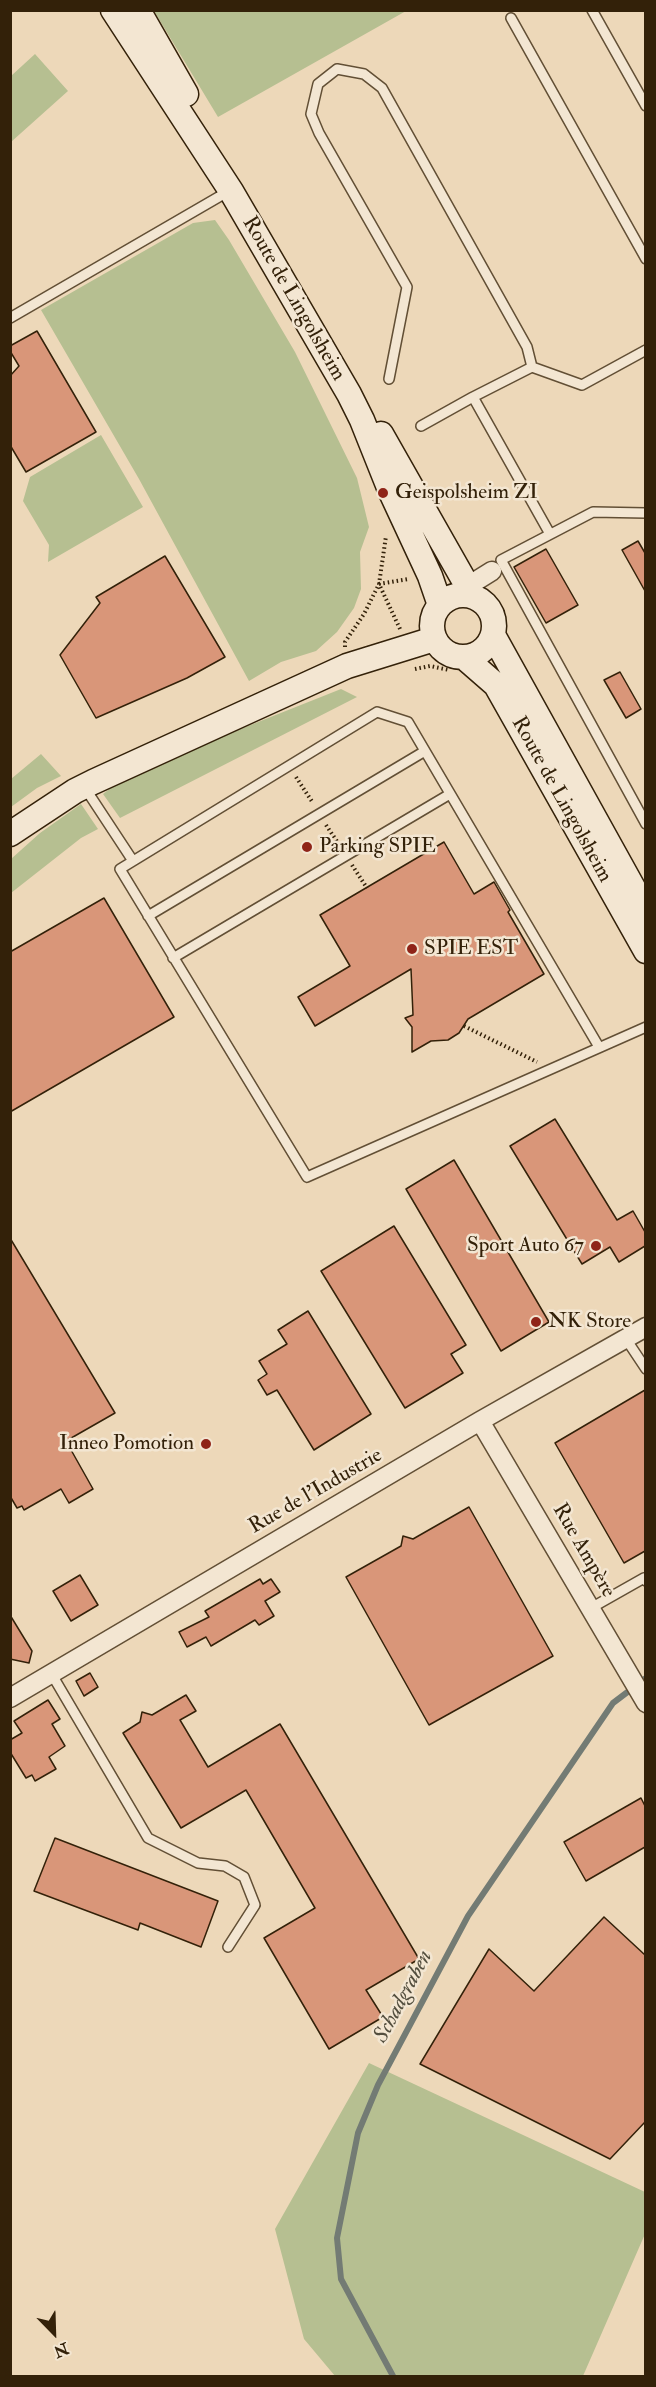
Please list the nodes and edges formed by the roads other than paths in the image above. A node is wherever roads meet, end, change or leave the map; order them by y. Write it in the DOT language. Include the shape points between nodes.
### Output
graph roads {
  1 [pos="113,10"];
  2 [pos="138,10"];
  3 [pos="592,10"];
  4 [pos="511,18"];
  5 [pos="645,106"];
  6 [pos="231,190"];
  7 [pos="645,260"];
  8 [pos="10,318"];
  9 [pos="645,350"];
  10 [pos="532,367"];
  11 [pos="389,379"];
  12 [pos="473,397"];
  13 [pos="422,426"];
  14 [pos="645,513"];
  15 [pos="550,534"];
  16 [pos="496,566"];
  17 [pos="471,591"];
  18 [pos="440,604"];
  19 [pos="493,635"];
  20 [pos="434,639"];
  21 [pos="465,657"];
  22 [pos="425,751"];
  23 [pos="84,786"];
  24 [pos="450,794"];
  25 [pos="645,824"];
  26 [pos="10,834"];
  27 [pos="133,861"];
  28 [pos="645,911"];
  29 [pos="148,916"];
  30 [pos="645,951"];
  31 [pos="173,958"];
  32 [pos="645,1027"];
  33 [pos="599,1047"];
  34 [pos="645,1327"];
  35 [pos="626,1339"];
  36 [pos="645,1369"];
  37 [pos="480,1421"];
  38 [pos="645,1581"];
  39 [pos="591,1608"];
  40 [pos="51,1673"];
  41 [pos="639,1692"];
  42 [pos="10,1698"];
  43 [pos="228,1947"];
  1 -- 6 [label="main road, Route de Lingolsheim"];
  2 -- 17 [label="main road, Route de Lingolsheim"];
  3 -- 5 [label="lane"];
  4 -- 7 [label="lane"];
  6 -- 8 [label="lane"];
  6 -- 18 [label="main road, Route de Lingolsheim" via="349,394"];
  9 -- 10 [label="lane" via="582,385"];
  10 -- 11 [label="lane" via="527,347 382,88 364,74 338,69 318,84 311,114 407,287"];
  10 -- 12 [label="lane"];
  12 -- 13 [label="lane"];
  12 -- 15 [label="lane"];
  14 -- 15 [label="lane" via="593,512"];
  15 -- 16 [label="lane"];
  16 -- 17 [label="street"];
  16 -- 25 [label="lane"];
  17 -- 18 [label="main road"];
  17 -- 19 [label="main road" via="493,616"];
  18 -- 20 [label="main road" via="432,621"];
  19 -- 21 [label="main road" via="483,651"];
  19 -- 28 [label="main road, Route de Lingolsheim"];
  20 -- 21 [label="main road" via="447,653"];
  20 -- 23 [label="main road" via="413,658 347,666"];
  21 -- 30 [label="main road, Route de Lingolsheim" via="496,685"];
  22 -- 24 [label="lane"];
  22 -- 27 [label="lane" via="408,722 376,712"];
  22 -- 29 [label="lane"];
  23 -- 26 [label="main road"];
  23 -- 27 [label="lane"];
  24 -- 31 [label="lane"];
  24 -- 33 [label="lane"];
  27 -- 29 [label="lane" via="120,869"];
  29 -- 31 [label="lane"];
  31 -- 33 [label="lane" via="307,1178"];
  32 -- 33 [label="lane"];
  34 -- 35 [label="street, Rue de l'Industrie"];
  35 -- 36 [label="lane"];
  35 -- 37 [label="street, Rue de l'Industrie"];
  37 -- 39 [label="street, Rue Ampère"];
  37 -- 40 [label="street, Rue de l'Industrie"];
  38 -- 39 [label="lane" via="644,1578"];
  39 -- 41 [label="street, Rue Ampère"];
  40 -- 42 [label="street, Rue de l'Industrie"];
  40 -- 43 [label="lane" via="148,1838 198,1863 225,1866 244,1877 255,1905"];
}
